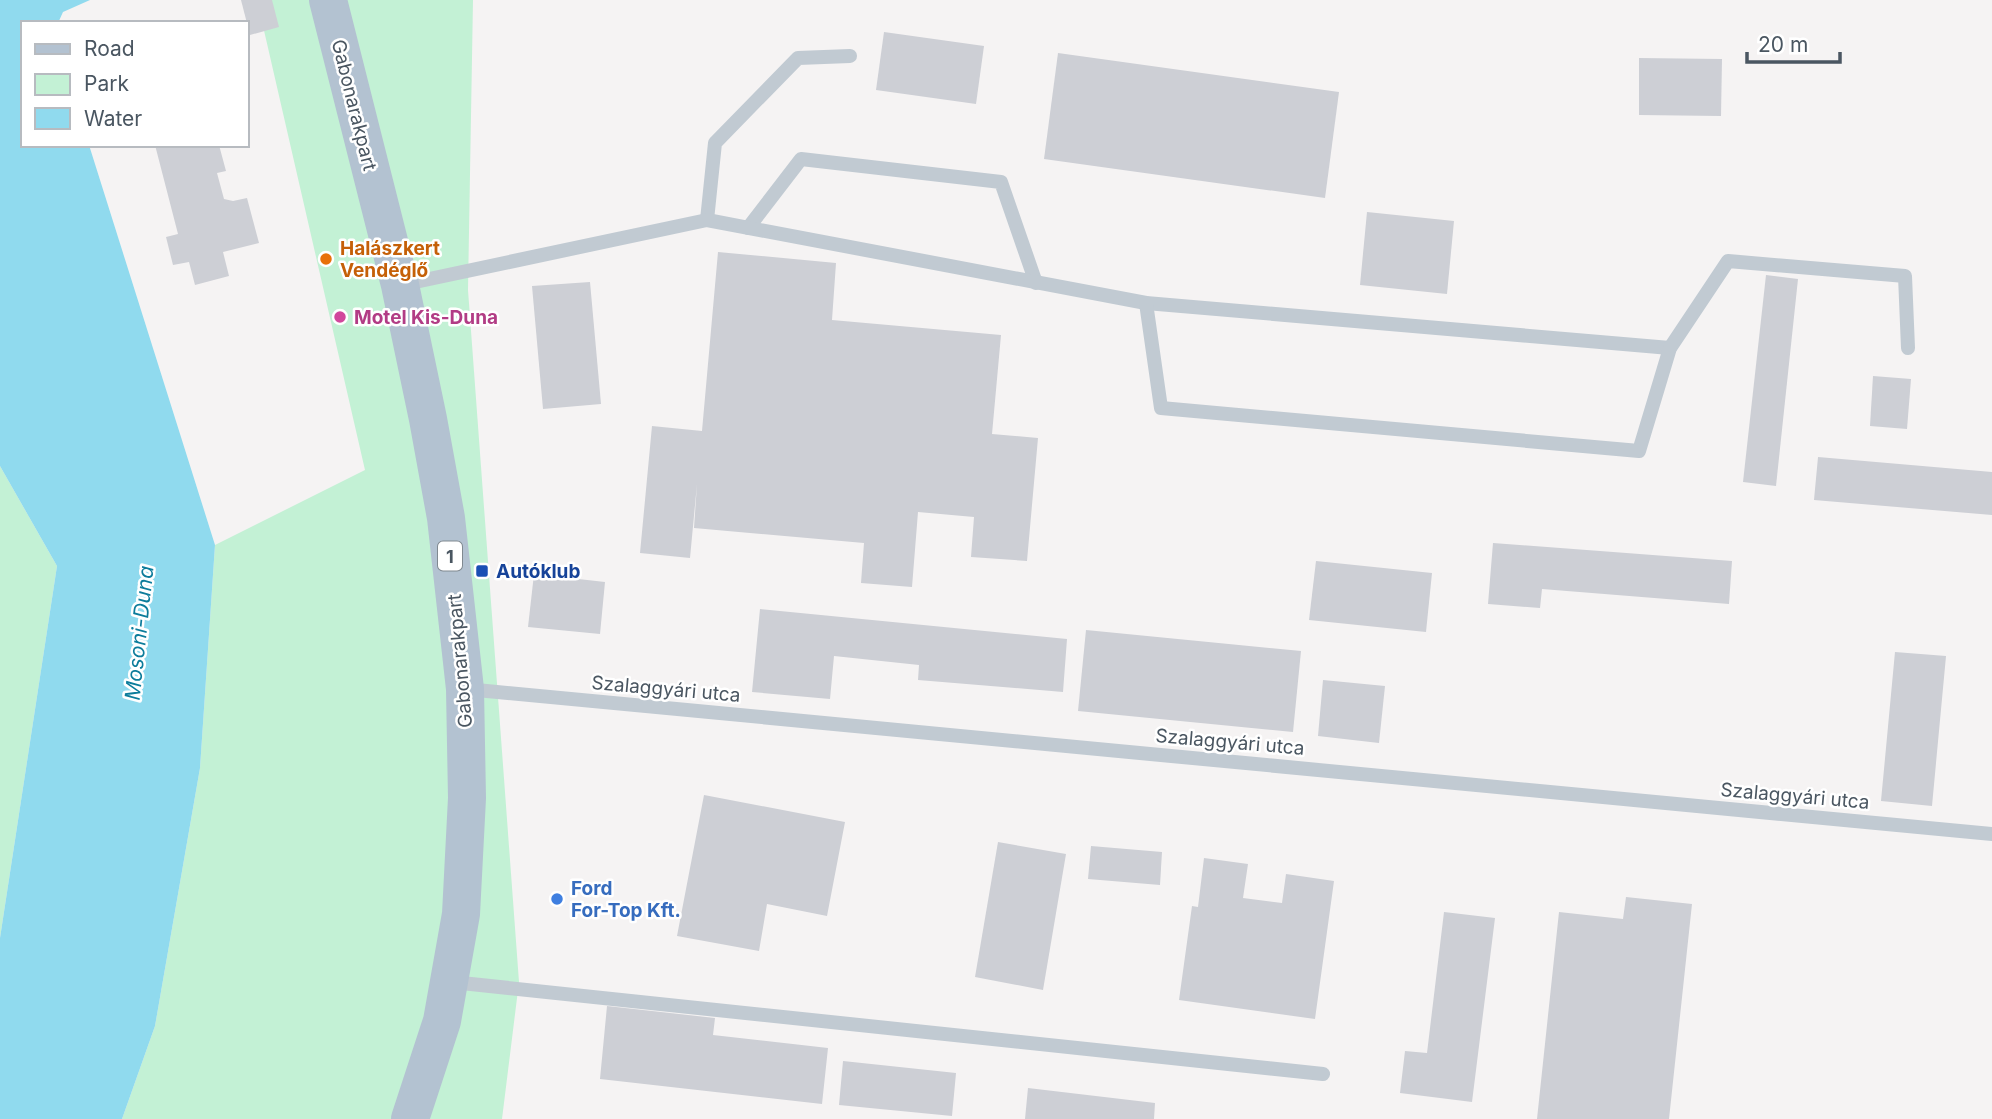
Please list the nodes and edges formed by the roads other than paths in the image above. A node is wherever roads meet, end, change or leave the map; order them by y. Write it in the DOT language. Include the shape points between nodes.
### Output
graph roads {
  1 [pos="328,0"];
  2 [pos="850,56"];
  3 [pos="707,220"];
  4 [pos="748,228"];
  5 [pos="1036,283"];
  6 [pos="400,285"];
  7 [pos="1146,303"];
  8 [pos="1670,348"];
  9 [pos="1908,348"];
  10 [pos="465,689"];
  11 [pos="1992,834"];
  12 [pos="450,982"];
  13 [pos="1323,1073"];
  14 [pos="410,1119"];
  1 -- 6 [label="main road, Gabonarakpart / 1"];
  2 -- 3 [label="lane" via="798,58 715,143"];
  3 -- 4 [label="lane"];
  3 -- 6 [label="lane"];
  4 -- 5 [label="lane"];
  4 -- 5 [label="lane" via="801,159 1001,182"];
  5 -- 7 [label="lane"];
  6 -- 10 [label="main road, Gabonarakpart / 1" via="446,518"];
  7 -- 8 [label="lane"];
  7 -- 8 [label="lane" via="1161,408 1639,451"];
  8 -- 9 [label="lane" via="1728,261 1905,276"];
  10 -- 11 [label="lane, Szalaggyári utca"];
  10 -- 12 [label="main road, Gabonarakpart / 1" via="467,798 461,914"];
  12 -- 13 [label="lane"];
  12 -- 14 [label="main road, Gabonarakpart / 1"];
}
